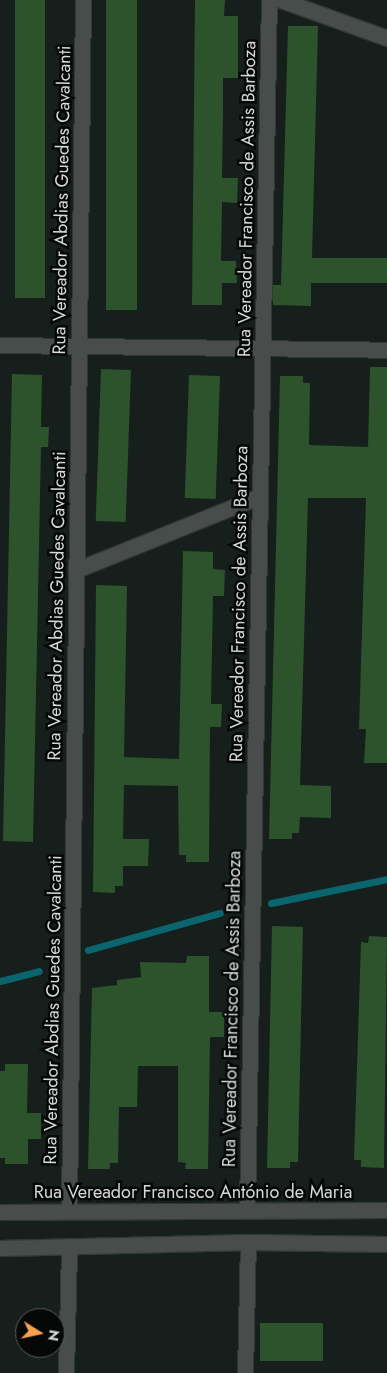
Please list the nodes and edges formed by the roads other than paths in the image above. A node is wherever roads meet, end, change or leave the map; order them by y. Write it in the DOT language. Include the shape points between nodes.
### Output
graph roads {
  1 [pos="83,0"];
  2 [pos="269,0"];
  3 [pos="282,0"];
  4 [pos="387,38"];
  5 [pos="0,345"];
  6 [pos="78,346"];
  7 [pos="263,350"];
  8 [pos="387,350"];
  9 [pos="260,496"];
  10 [pos="76,570"];
  11 [pos="247,1209"];
  12 [pos="387,1210"];
  13 [pos="0,1212"];
  14 [pos="69,1212"];
  15 [pos="248,1242"];
  16 [pos="387,1244"];
  17 [pos="69,1246"];
  18 [pos="0,1248"];
  19 [pos="66,1373"];
  20 [pos="245,1373"];
  1 -- 6 [label="street, Rua Vereador Abdias Guedes Cavalcanti"];
  2 -- 7 [label="street, Rua Vereador Francisco de Assis Barboza"];
  3 -- 4 [label="street"];
  5 -- 6 [label="street"];
  6 -- 7 [label="street"];
  6 -- 10 [label="street, Rua Vereador Abdias Guedes Cavalcanti"];
  7 -- 8 [label="street"];
  7 -- 9 [label="street, Rua Vereador Francisco de Assis Barboza"];
  9 -- 10 [label="street"];
  9 -- 11 [label="street, Rua Vereador Francisco de Assis Barboza"];
  10 -- 14 [label="street, Rua Vereador Abdias Guedes Cavalcanti"];
  11 -- 12 [label="street, Rua Vereador Francisco António de Maria"];
  11 -- 14 [label="street, Rua Vereador Francisco António de Maria"];
  13 -- 14 [label="street, Rua Vereador Francisco António de Maria"];
  15 -- 16 [label="street"];
  15 -- 17 [label="street"];
  15 -- 20 [label="street"];
  17 -- 18 [label="street"];
  17 -- 19 [label="street"];
}
